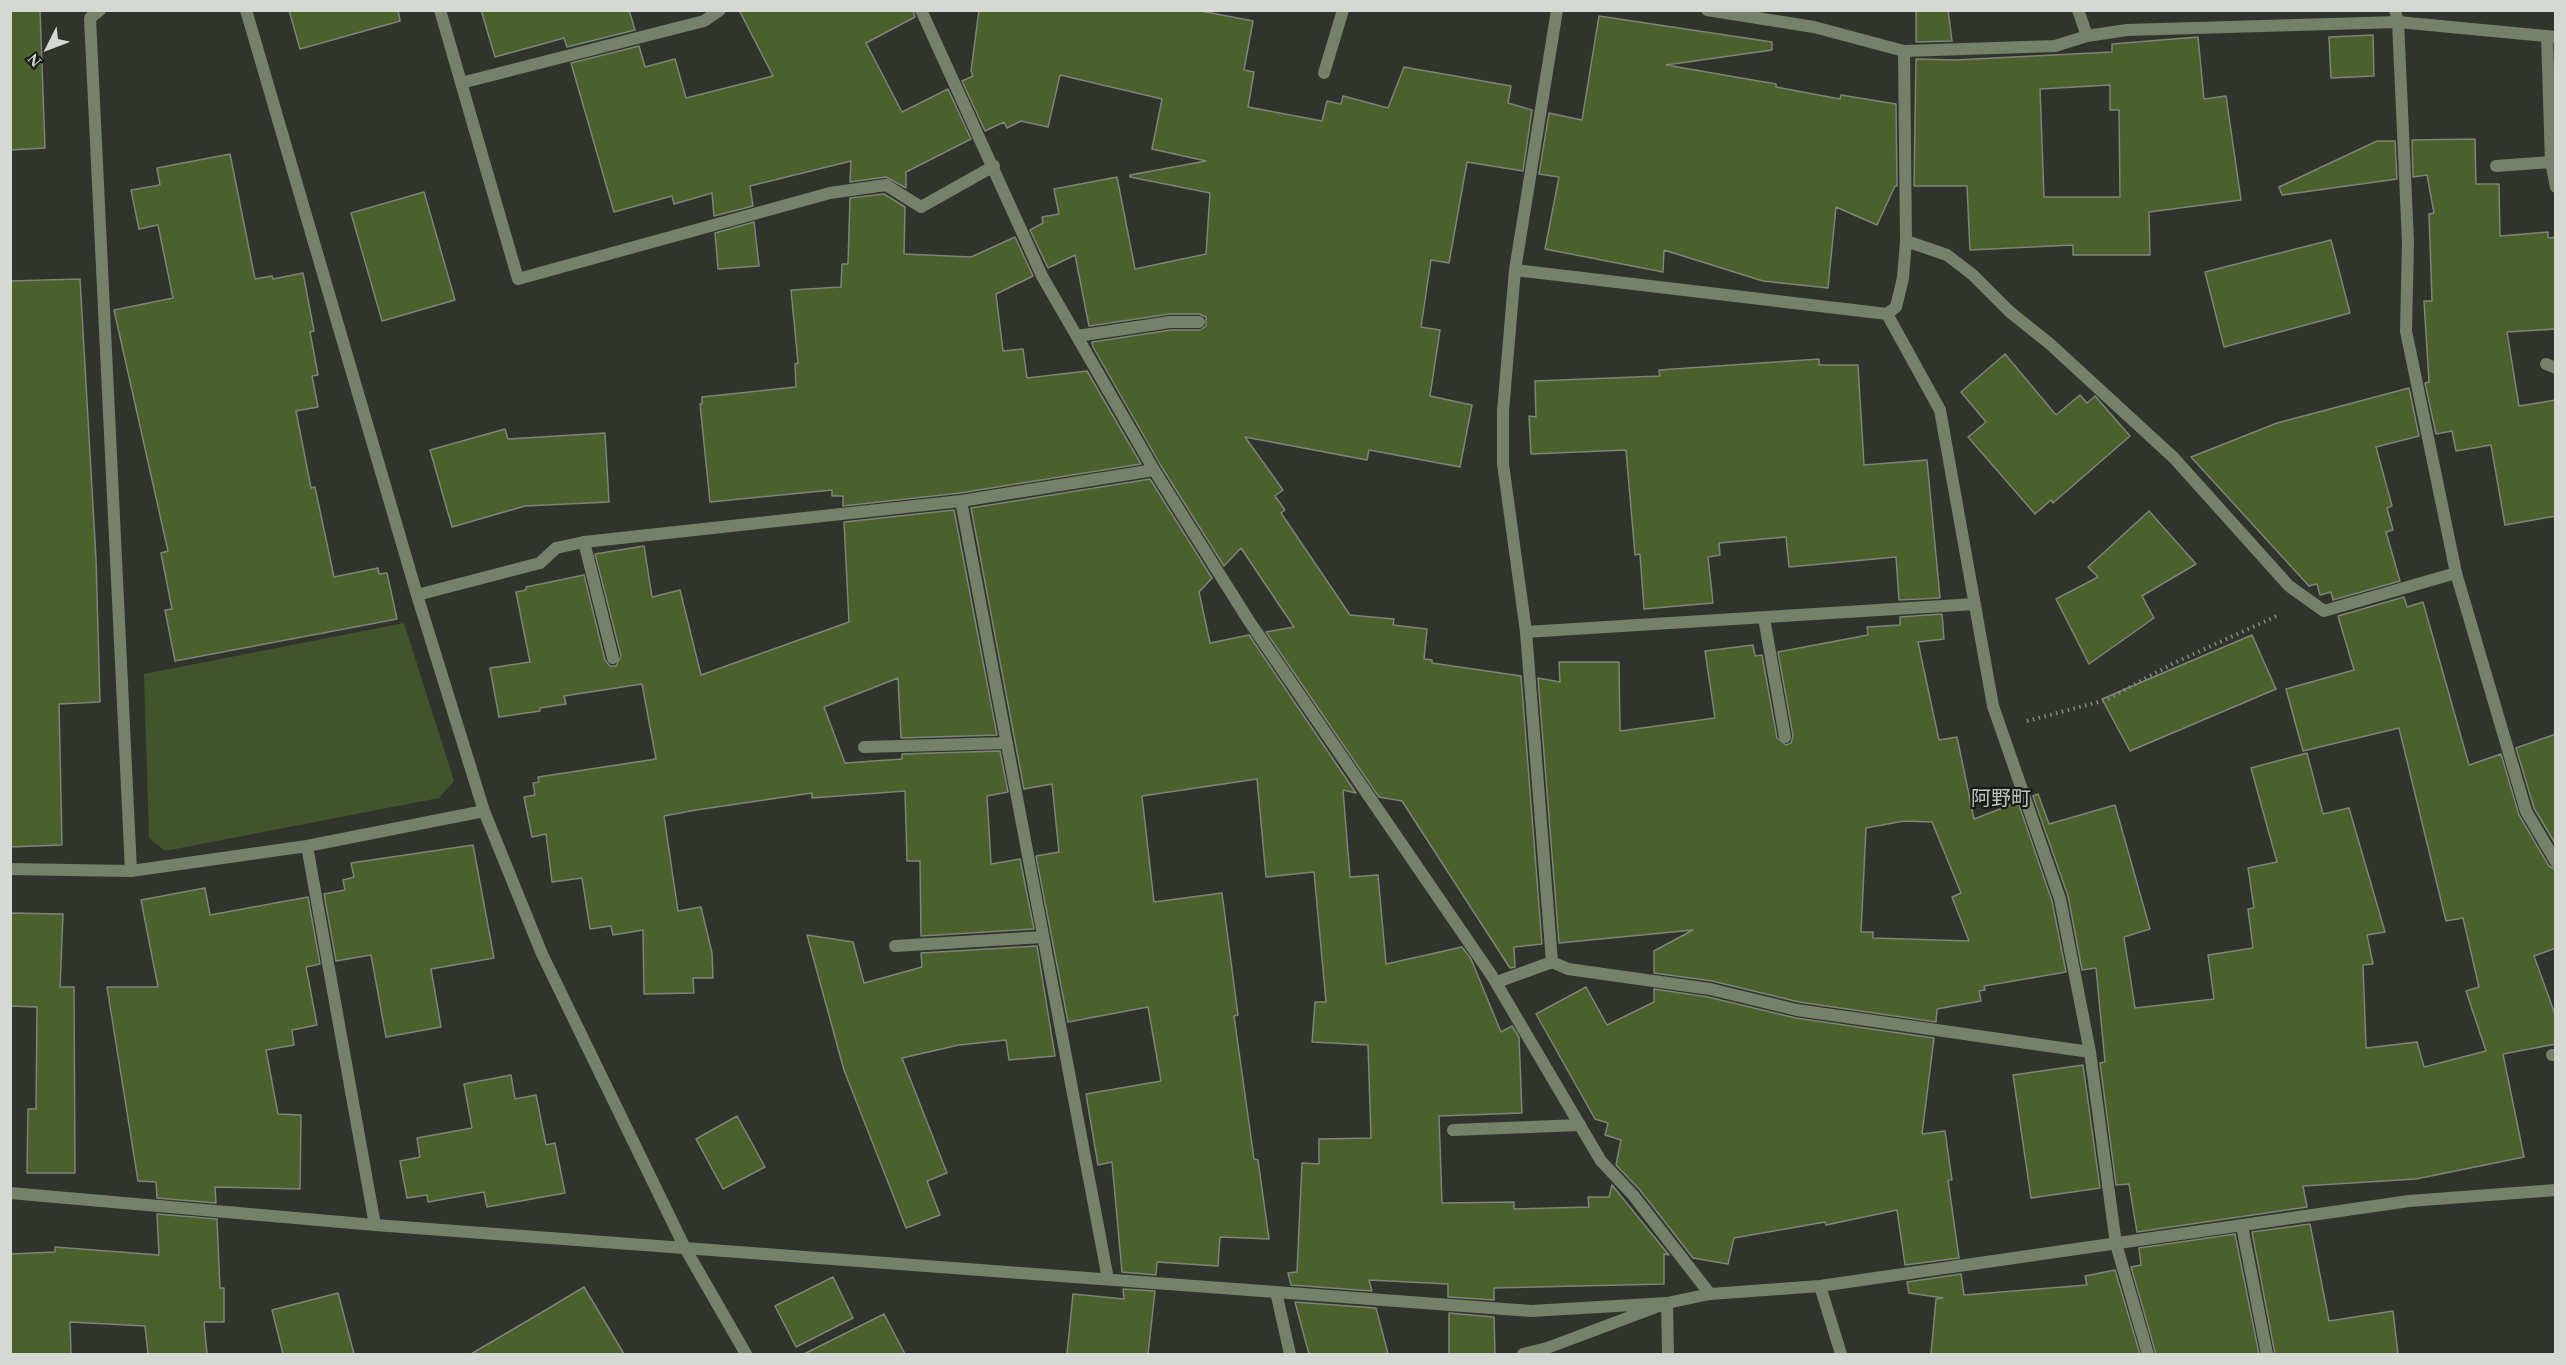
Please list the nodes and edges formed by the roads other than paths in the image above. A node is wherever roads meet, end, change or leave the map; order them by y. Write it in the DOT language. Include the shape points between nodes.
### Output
graph roads {
  1 [pos="100,10"];
  2 [pos="246,10"];
  3 [pos="440,10"];
  4 [pos="720,10"];
  5 [pos="921,10"];
  6 [pos="1343,10"];
  7 [pos="1557,10"];
  8 [pos="1707,10"];
  9 [pos="2078,10"];
  10 [pos="2397,16"];
  11 [pos="2087,36"];
  12 [pos="2551,36"];
  13 [pos="1904,51"];
  14 [pos="1324,73"];
  15 [pos="461,83"];
  16 [pos="2551,162"];
  17 [pos="994,166"];
  18 [pos="2496,166"];
  19 [pos="2556,187"];
  20 [pos="1906,241"];
  21 [pos="1515,270"];
  22 [pos="1887,314"];
  23 [pos="1199,322"];
  24 [pos="1077,336"];
  25 [pos="1154,470"];
  26 [pos="961,501"];
  27 [pos="584,542"];
  28 [pos="2456,573"];
  29 [pos="417,595"];
  30 [pos="1975,604"];
  31 [pos="1764,618"];
  32 [pos="1526,632"];
  33 [pos="613,658"];
  34 [pos="1785,737"];
  35 [pos="1007,742"];
  36 [pos="864,747"];
  37 [pos="484,810"];
  38 [pos="307,846"];
  39 [pos="2556,862"];
  40 [pos="10,869"];
  41 [pos="131,871"];
  42 [pos="1043,937"];
  43 [pos="895,946"];
  44 [pos="1552,962"];
  45 [pos="1497,982"];
  46 [pos="2090,1052"];
  47 [pos="1580,1125"];
  48 [pos="1453,1130"];
  49 [pos="2556,1190"];
  50 [pos="10,1193"];
  51 [pos="375,1225"];
  52 [pos="2242,1226"];
  53 [pos="2116,1244"];
  54 [pos="685,1248"];
  55 [pos="1108,1279"];
  56 [pos="1820,1286"];
  57 [pos="1276,1292"];
  58 [pos="1710,1294"];
  59 [pos="1667,1303"];
  60 [pos="746,1354"];
  61 [pos="1290,1354"];
  62 [pos="1523,1354"];
  63 [pos="1668,1354"];
  64 [pos="1841,1354"];
  65 [pos="2148,1354"];
  66 [pos="2267,1354"];
  1 -- 41 [label="street" via="90,18"];
  2 -- 29 [label="street"];
  3 -- 15 [label="street"];
  4 -- 15 [label="street" via="704,21"];
  5 -- 17 [label="street"];
  6 -- 14 [label="street"];
  7 -- 21 [label="street"];
  8 -- 13 [label="street" via="1814,27"];
  9 -- 11 [label="street"];
  10 -- 11 [label="street" via="2127,30"];
  10 -- 12 [label="street"];
  10 -- 28 [label="street" via="2408,243 2406,331"];
  11 -- 13 [label="street" via="2055,46"];
  12 -- 16 [label="street"];
  13 -- 20 [label="street"];
  15 -- 17 [label="street" via="518,279 830,193 886,185 921,207"];
  16 -- 18 [label="street"];
  16 -- 19 [label="street"];
  17 -- 24 [label="street" via="1042,276"];
  20 -- 22 [label="street" via="1896,307"];
  20 -- 28 [label="street" via="1947,255 1973,274 2010,312 2174,458 2289,586 2324,611"];
  21 -- 22 [label="street"];
  21 -- 32 [label="street" via="1503,411 1503,464"];
  22 -- 30 [label="street" via="1940,410"];
  23 -- 24 [label="street" via="1170,322"];
  24 -- 25 [label="street"];
  25 -- 26 [label="street"];
  25 -- 45 [label="street" via="1249,621"];
  26 -- 27 [label="street"];
  26 -- 35 [label="street"];
  27 -- 29 [label="street" via="556,548 540,563"];
  27 -- 33 [label="street"];
  28 -- 39 [label="street" via="2526,811"];
  29 -- 37 [label="street"];
  30 -- 31 [label="street"];
  30 -- 46 [label="street" via="1993,706 2060,899"];
  31 -- 32 [label="street"];
  31 -- 34 [label="street"];
  32 -- 44 [label="street"];
  35 -- 36 [label="street"];
  35 -- 42 [label="street"];
  37 -- 38 [label="street"];
  37 -- 54 [label="street" via="542,954"];
  38 -- 41 [label="street"];
  38 -- 51 [label="street"];
  40 -- 41 [label="street"];
  42 -- 43 [label="street"];
  42 -- 55 [label="street"];
  44 -- 45 [label="street"];
  44 -- 46 [label="street" via="1568,969 1710,989 1797,1010"];
  45 -- 47 [label="street"];
  46 -- 53 [label="street"];
  47 -- 48 [label="street"];
  47 -- 58 [label="street" via="1602,1161"];
  49 -- 52 [label="street" via="2409,1201"];
  50 -- 51 [label="street"];
  51 -- 54 [label="street"];
  52 -- 53 [label="street"];
  52 -- 66 [label="street"];
  53 -- 56 [label="street"];
  53 -- 65 [label="street"];
  54 -- 55 [label="street"];
  54 -- 60 [label="street"];
  55 -- 57 [label="street"];
  56 -- 58 [label="street"];
  56 -- 64 [label="street"];
  57 -- 59 [label="street" via="1531,1311"];
  57 -- 61 [label="street"];
  58 -- 59 [label="street"];
  59 -- 62 [label="street"];
  59 -- 63 [label="street"];
}
